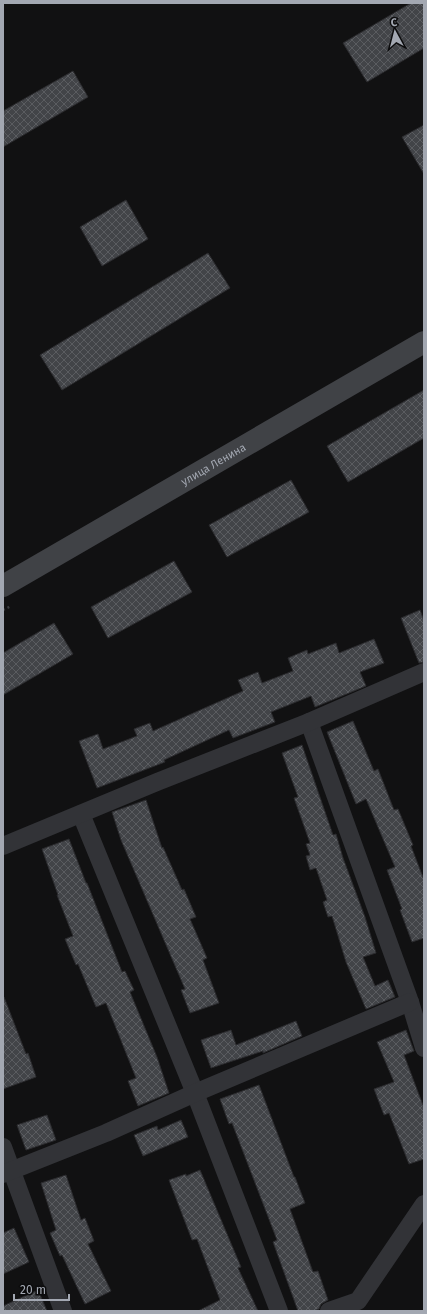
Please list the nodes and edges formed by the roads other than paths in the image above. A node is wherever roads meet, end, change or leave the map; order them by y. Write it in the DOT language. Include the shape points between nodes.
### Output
graph roads {
  1 [pos="424,342"];
  2 [pos="3,586"];
  3 [pos="424,672"];
  4 [pos="309,722"];
  5 [pos="81,814"];
  6 [pos="3,846"];
  7 [pos="410,1002"];
  8 [pos="424,1048"];
  9 [pos="195,1094"];
  10 [pos="3,1147"];
  11 [pos="7,1172"];
  12 [pos="424,1204"];
  13 [pos="63,1311"];
  14 [pos="279,1311"];
  15 [pos="330,1311"];
  1 -- 2 [label="main road, улица Ленина"];
  3 -- 4 [label="street"];
  4 -- 5 [label="street"];
  4 -- 7 [label="street"];
  5 -- 6 [label="street"];
  5 -- 9 [label="street"];
  7 -- 8 [label="street"];
  7 -- 9 [label="street"];
  9 -- 11 [label="street"];
  9 -- 14 [label="street"];
  10 -- 11 [label="street"];
  11 -- 13 [label="street"];
  12 -- 15 [label="street" via="358,1301"];
}
